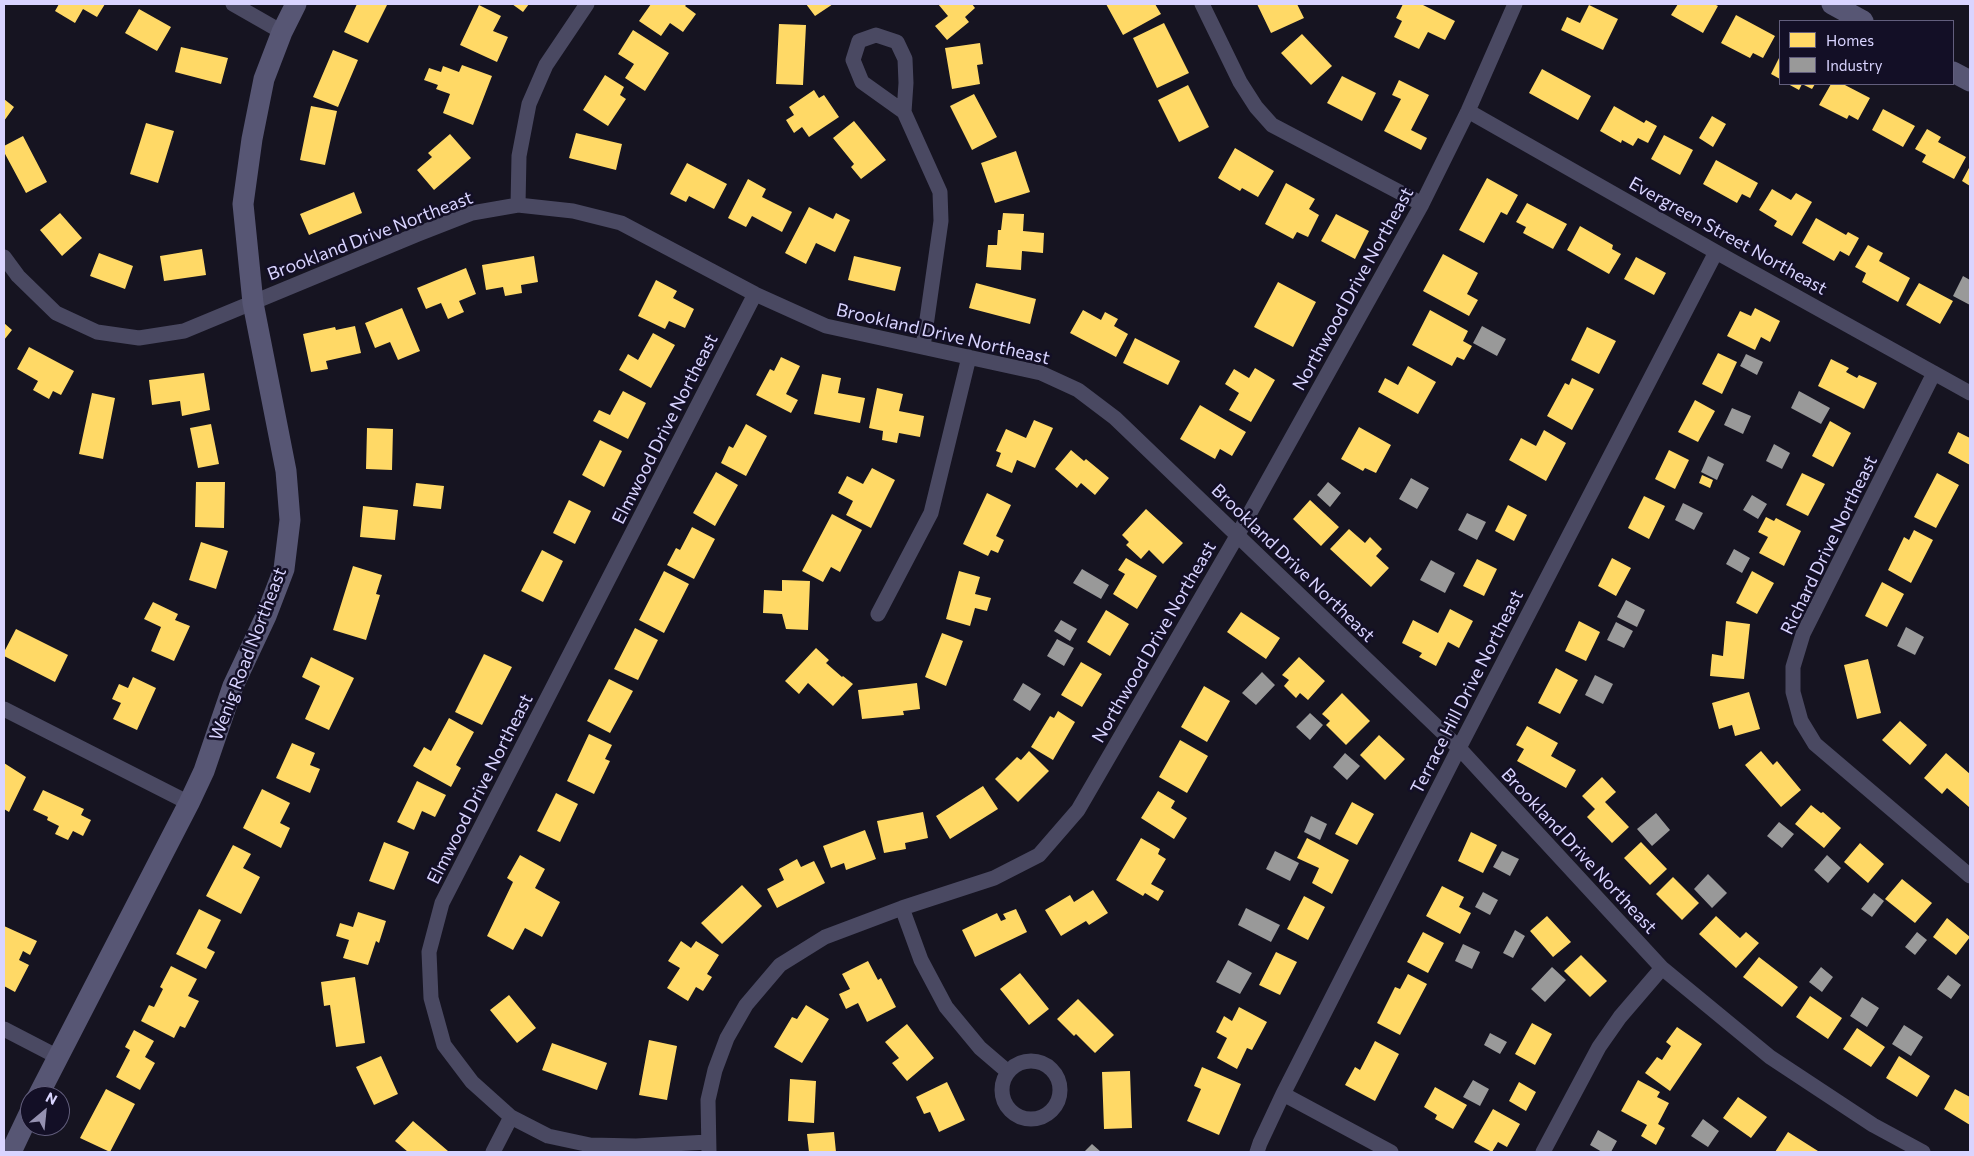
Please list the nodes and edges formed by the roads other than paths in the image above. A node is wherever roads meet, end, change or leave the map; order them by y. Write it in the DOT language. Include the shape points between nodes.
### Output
graph roads {
  1 [pos="234,4"];
  2 [pos="296,4"];
  3 [pos="587,4"];
  4 [pos="1202,4"];
  5 [pos="1515,4"];
  6 [pos="1832,4"];
  7 [pos="1861,20"];
  8 [pos="282,32"];
  9 [pos="1954,73"];
  10 [pos="1970,81"];
  11 [pos="1468,111"];
  12 [pos="904,112"];
  13 [pos="1422,204"];
  14 [pos="518,205"];
  15 [pos="1716,252"];
  16 [pos="4,257"];
  17 [pos="756,294"];
  18 [pos="253,303"];
  19 [pos="923,347"];
  20 [pos="969,357"];
  21 [pos="1934,373"];
  22 [pos="1970,393"];
  23 [pos="1238,536"];
  24 [pos="878,614"];
  25 [pos="4,709"];
  26 [pos="1459,748"];
  27 [pos="189,803"];
  28 [pos="1970,876"];
  29 [pos="902,908"];
  30 [pos="1662,968"];
  31 [pos="4,1029"];
  32 [pos="58,1057"];
  33 [pos="1008,1072"];
  34 [pos="43,1086"];
  35 [pos="1283,1094"];
  36 [pos="511,1117"];
  37 [pos="20,1133"];
  38 [pos="708,1147"];
  39 [pos="11,1152"];
  40 [pos="493,1152"];
  41 [pos="1257,1152"];
  42 [pos="1391,1152"];
  43 [pos="1543,1152"];
  44 [pos="1923,1152"];
  1 -- 8 [label="street"];
  2 -- 8 [label="street, Wenig Road Northeast"];
  3 -- 14 [label="street" via="546,65 529,104 519,156"];
  4 -- 13 [label="street" via="1240,82 1272,125"];
  5 -- 11 [label="street, Northwood Drive Northeast"];
  6 -- 7 [label="street"];
  8 -- 18 [label="street, Wenig Road Northeast" via="264,79 243,204"];
  9 -- 10 [label="street"];
  11 -- 13 [label="street, Northwood Drive Northeast"];
  11 -- 15 [label="street, Evergreen Street Northeast"];
  12 -- 12 [label="street" via="862,82 853,60 859,41 876,35 897,42 905,59"];
  12 -- 19 [label="street" via="940,192 941,221"];
  13 -- 23 [label="street, Northwood Drive Northeast"];
  14 -- 17 [label="street, Brookland Drive Northeast" via="573,211 621,223"];
  14 -- 18 [label="street, Brookland Drive Northeast" via="472,213"];
  15 -- 21 [label="street, Evergreen Street Northeast"];
  15 -- 26 [label="street, Terrace Hill Drive Northeast"];
  16 -- 18 [label="street, Brookland Drive Northeast" via="18,276 56,313 97,332 139,338 184,331"];
  17 -- 19 [label="street, Brookland Drive Northeast" via="826,326"];
  17 -- 36 [label="street, Elmwood Drive Northeast" via="442,903 429,952 431,998 444,1045 472,1082"];
  18 -- 27 [label="street, Wenig Road Northeast" via="286,472 290,520 284,569 233,686"];
  19 -- 20 [label="street, Brookland Drive Northeast"];
  20 -- 23 [label="street, Brookland Drive Northeast" via="1041,373 1078,390 1115,418"];
  20 -- 24 [label="street" via="931,513"];
  21 -- 22 [label="street, Evergreen Street Northeast"];
  21 -- 28 [label="street, Richard Drive Northeast" via="1803,634 1793,667 1793,692 1801,721 1815,744"];
  23 -- 26 [label="street, Brookland Drive Northeast"];
  23 -- 29 [label="street, Northwood Drive Northeast" via="1078,810 1039,855 994,878"];
  25 -- 27 [label="street"];
  26 -- 30 [label="street, Brookland Drive Northeast"];
  26 -- 35 [label="street, Terrace Hill Drive Northeast"];
  27 -- 32 [label="street, Wenig Road Northeast"];
  29 -- 33 [label="street" via="921,960 946,1007 980,1048"];
  29 -- 38 [label="street, Northwood Drive Northeast" via="825,937 780,965 746,1006 727,1038 715,1070 708,1100"];
  30 -- 43 [label="street" via="1599,1046"];
  30 -- 44 [label="street, Brookland Drive Northeast" via="1770,1057 1873,1125"];
  31 -- 32 [label="street"];
  32 -- 34 [label="street, Wenig Road Northeast"];
  35 -- 41 [label="street, Terrace Hill Drive Northeast"];
  35 -- 42 [label="street"];
  36 -- 38 [label="street, Elmwood Drive Northeast" via="548,1136 590,1145"];
  36 -- 40 [label="street"];
  37 -- 39 [label="street"];
}
